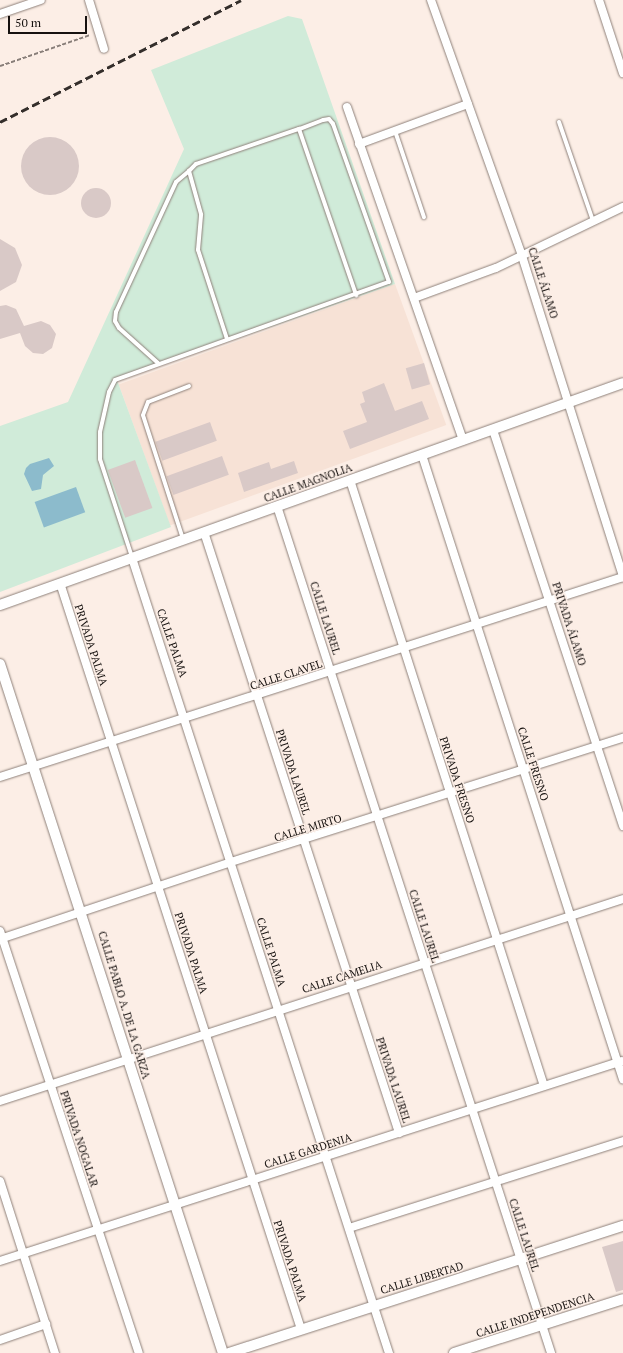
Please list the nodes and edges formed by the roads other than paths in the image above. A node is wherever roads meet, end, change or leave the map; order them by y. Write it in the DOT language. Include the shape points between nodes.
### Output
graph roads {
  1 [pos="42,0"];
  2 [pos="89,0"];
  3 [pos="431,0"];
  4 [pos="599,0"];
  5 [pos="0,14"];
  6 [pos="104,49"];
  7 [pos="623,73"];
  8 [pos="468,104"];
  9 [pos="347,107"];
  10 [pos="559,122"];
  11 [pos="299,129"];
  12 [pos="395,131"];
  13 [pos="359,144"];
  14 [pos="189,171"];
  15 [pos="623,206"];
  16 [pos="424,217"];
  17 [pos="593,220"];
  18 [pos="522,256"];
  19 [pos="356,295"];
  20 [pos="414,298"];
  21 [pos="227,339"];
  22 [pos="158,363"];
  23 [pos="623,383"];
  24 [pos="189,386"];
  25 [pos="569,404"];
  26 [pos="493,430"];
  27 [pos="463,440"];
  28 [pos="422,455"];
  29 [pos="350,480"];
  30 [pos="277,506"];
  31 [pos="204,532"];
  32 [pos="184,539"];
  33 [pos="132,558"];
  34 [pos="623,577"];
  35 [pos="60,583"];
  36 [pos="550,601"];
  37 [pos="0,605"];
  38 [pos="477,625"];
  39 [pos="404,648"];
  40 [pos="0,664"];
  41 [pos="331,672"];
  42 [pos="258,696"];
  43 [pos="186,719"];
  44 [pos="623,738"];
  45 [pos="112,743"];
  46 [pos="597,746"];
  47 [pos="35,766"];
  48 [pos="523,771"];
  49 [pos="0,778"];
  50 [pos="450,793"];
  51 [pos="377,817"];
  52 [pos="623,826"];
  53 [pos="304,841"];
  54 [pos="231,862"];
  55 [pos="158,888"];
  56 [pos="623,899"];
  57 [pos="82,912"];
  58 [pos="571,916"];
  59 [pos="1,936"];
  60 [pos="498,940"];
  61 [pos="424,963"];
  62 [pos="351,986"];
  63 [pos="278,1009"];
  64 [pos="205,1033"];
  65 [pos="128,1058"];
  66 [pos="620,1061"];
  67 [pos="623,1079"];
  68 [pos="50,1084"];
  69 [pos="544,1086"];
  70 [pos="0,1101"];
  71 [pos="471,1109"];
  72 [pos="399,1133"];
  73 [pos="623,1141"];
  74 [pos="325,1157"];
  75 [pos="0,1181"];
  76 [pos="252,1181"];
  77 [pos="495,1183"];
  78 [pos="174,1204"];
  79 [pos="623,1226"];
  80 [pos="97,1228"];
  81 [pos="350,1228"];
  82 [pos="24,1253"];
  83 [pos="521,1260"];
  84 [pos="0,1261"];
  85 [pos="623,1299"];
  86 [pos="374,1306"];
  87 [pos="46,1324"];
  88 [pos="542,1325"];
  89 [pos="301,1329"];
  90 [pos="0,1340"];
  91 [pos="55,1353"];
  92 [pos="139,1353"];
  93 [pos="223,1353"];
  94 [pos="229,1353"];
  95 [pos="389,1353"];
  96 [pos="454,1353"];
  97 [pos="551,1353"];
  1 -- 5 [label="street"];
  2 -- 6 [label="street"];
  3 -- 8 [label="street, CALLE ÁLAMO"];
  4 -- 7 [label="street"];
  8 -- 12 [label="street"];
  8 -- 18 [label="street, CALLE ÁLAMO"];
  9 -- 13 [label="street"];
  10 -- 17 [label="lane"];
  11 -- 14 [label="lane" via="196,164"];
  11 -- 19 [label="lane"];
  11 -- 19 [label="lane" via="329,119 333,124 389,282"];
  12 -- 13 [label="street"];
  12 -- 16 [label="lane"];
  13 -- 20 [label="street"];
  14 -- 21 [label="lane" via="201,214 198,250"];
  14 -- 22 [label="lane" via="176,182 116,312 115,321 119,328"];
  15 -- 17 [label="street"];
  17 -- 18 [label="street"];
  18 -- 20 [label="street"];
  18 -- 25 [label="street, CALLE ÁLAMO"];
  19 -- 21 [label="lane"];
  20 -- 27 [label="street"];
  21 -- 22 [label="lane"];
  22 -- 33 [label="lane" via="115,380 109,392 100,432 100,459"];
  23 -- 25 [label="street, CALLE MAGNOLIA"];
  24 -- 32 [label="lane" via="148,402 143,415"];
  25 -- 26 [label="street, CALLE MAGNOLIA"];
  25 -- 34 [label="street, CALLE ÁLAMO"];
  26 -- 27 [label="street, CALLE MAGNOLIA"];
  26 -- 36 [label="street, PRIVADA ÁLAMO"];
  27 -- 28 [label="street, CALLE MAGNOLIA"];
  28 -- 29 [label="street, CALLE MAGNOLIA"];
  28 -- 38 [label="street, CALLE FRESNO"];
  29 -- 30 [label="street, CALLE MAGNOLIA"];
  29 -- 39 [label="street, PRIVADA FRESNO"];
  30 -- 31 [label="street, CALLE MAGNOLIA"];
  30 -- 41 [label="street, CALLE LAUREL"];
  31 -- 32 [label="street, CALLE MAGNOLIA"];
  31 -- 42 [label="street, PRIVADA LAUREL"];
  32 -- 33 [label="street, CALLE MAGNOLIA"];
  33 -- 35 [label="street, CALLE MAGNOLIA"];
  33 -- 43 [label="street, CALLE PALMA"];
  34 -- 36 [label="street, CALLE CLAVEL"];
  35 -- 37 [label="street, CALLE MAGNOLIA"];
  35 -- 45 [label="street, PRIVADA PALMA"];
  36 -- 38 [label="street, CALLE CLAVEL"];
  36 -- 46 [label="street, PRIVADA ÁLAMO"];
  38 -- 39 [label="street, CALLE CLAVEL"];
  38 -- 48 [label="street, CALLE FRESNO"];
  39 -- 41 [label="street, CALLE CLAVEL"];
  39 -- 50 [label="street, PRIVADA FRESNO"];
  40 -- 47 [label="street, CALLE PABLO A. DE LA GARZA"];
  41 -- 42 [label="street, CALLE CLAVEL"];
  41 -- 51 [label="street, CALLE LAUREL"];
  42 -- 43 [label="street, CALLE CLAVEL"];
  42 -- 53 [label="street, PRIVADA LAUREL"];
  43 -- 45 [label="street, CALLE CLAVEL"];
  43 -- 54 [label="street, CALLE PALMA"];
  44 -- 46 [label="street, CALLE MIRTO"];
  45 -- 47 [label="street, CALLE CLAVEL"];
  45 -- 55 [label="street, PRIVADA PALMA"];
  46 -- 48 [label="street, CALLE MIRTO"];
  46 -- 52 [label="street, PRIVADA ÁLAMO"];
  47 -- 49 [label="street, CALLE CLAVEL"];
  47 -- 57 [label="street, CALLE PABLO A. DE LA GARZA"];
  48 -- 50 [label="street, CALLE MIRTO"];
  48 -- 58 [label="street, CALLE FRESNO"];
  50 -- 51 [label="street, CALLE MIRTO"];
  50 -- 60 [label="street, PRIVADA FRESNO"];
  51 -- 53 [label="street, CALLE MIRTO"];
  51 -- 61 [label="street, CALLE LAUREL"];
  53 -- 54 [label="street, CALLE MIRTO"];
  53 -- 62 [label="street, PRIVADA LAUREL"];
  54 -- 55 [label="street, CALLE MIRTO"];
  54 -- 63 [label="street, CALLE PALMA"];
  55 -- 57 [label="street, CALLE MIRTO"];
  55 -- 64 [label="street, PRIVADA PALMA"];
  56 -- 58 [label="street, CALLE CAMELIA"];
  57 -- 59 [label="street, CALLE MIRTO"];
  57 -- 65 [label="street, CALLE PABLO A. DE LA GARZA"];
  58 -- 60 [label="street, CALLE CAMELIA"];
  58 -- 66 [label="street, CALLE FRESNO"];
  59 -- 68 [label="street, PRIVADA NOGALAR"];
  60 -- 61 [label="street, CALLE CAMELIA"];
  60 -- 69 [label="street, PRIVADA FRESNO"];
  61 -- 62 [label="street, CALLE CAMELIA"];
  61 -- 71 [label="street, CALLE LAUREL"];
  62 -- 63 [label="street, CALLE CAMELIA"];
  62 -- 72 [label="street, PRIVADA LAUREL"];
  63 -- 64 [label="street, CALLE CAMELIA"];
  63 -- 74 [label="street, CALLE PALMA"];
  64 -- 65 [label="street, CALLE CAMELIA"];
  64 -- 76 [label="street, PRIVADA PALMA"];
  65 -- 68 [label="street, CALLE CAMELIA"];
  65 -- 78 [label="street, CALLE PABLO A. DE LA GARZA"];
  66 -- 67 [label="street, CALLE FRESNO"];
  66 -- 69 [label="street, CALLE GARDENIA"];
  68 -- 70 [label="street, CALLE CAMELIA"];
  68 -- 80 [label="street, PRIVADA NOGALAR"];
  69 -- 71 [label="street, CALLE GARDENIA"];
  71 -- 72 [label="street, CALLE GARDENIA"];
  71 -- 77 [label="street, CALLE LAUREL"];
  72 -- 74 [label="street, CALLE GARDENIA"];
  73 -- 77 [label="street"];
  74 -- 76 [label="street, CALLE GARDENIA"];
  74 -- 81 [label="street, CALLE PALMA"];
  75 -- 82 [label="street"];
  76 -- 78 [label="street, CALLE GARDENIA"];
  76 -- 89 [label="street, PRIVADA PALMA"];
  77 -- 81 [label="street"];
  77 -- 83 [label="street, CALLE LAUREL"];
  78 -- 80 [label="street, CALLE GARDENIA"];
  78 -- 93 [label="street, CALLE PABLO A. DE LA GARZA"];
  79 -- 83 [label="street, CALLE LIBERTAD"];
  80 -- 82 [label="street, CALLE GARDENIA"];
  80 -- 92 [label="street, PRIVADA NOGALAR"];
  81 -- 86 [label="street, CALLE PALMA"];
  82 -- 84 [label="street, CALLE GARDENIA"];
  82 -- 87 [label="street"];
  83 -- 86 [label="street, CALLE LIBERTAD"];
  83 -- 88 [label="street, CALLE LAUREL"];
  85 -- 88 [label="street, CALLE INDEPENDENCIA"];
  86 -- 89 [label="street, CALLE LIBERTAD"];
  86 -- 95 [label="street, CALLE PALMA"];
  87 -- 90 [label="street"];
  87 -- 91 [label="street"];
  88 -- 96 [label="street, CALLE INDEPENDENCIA"];
  88 -- 97 [label="street, CALLE LAUREL"];
  89 -- 94 [label="street, CALLE LIBERTAD"];
}
